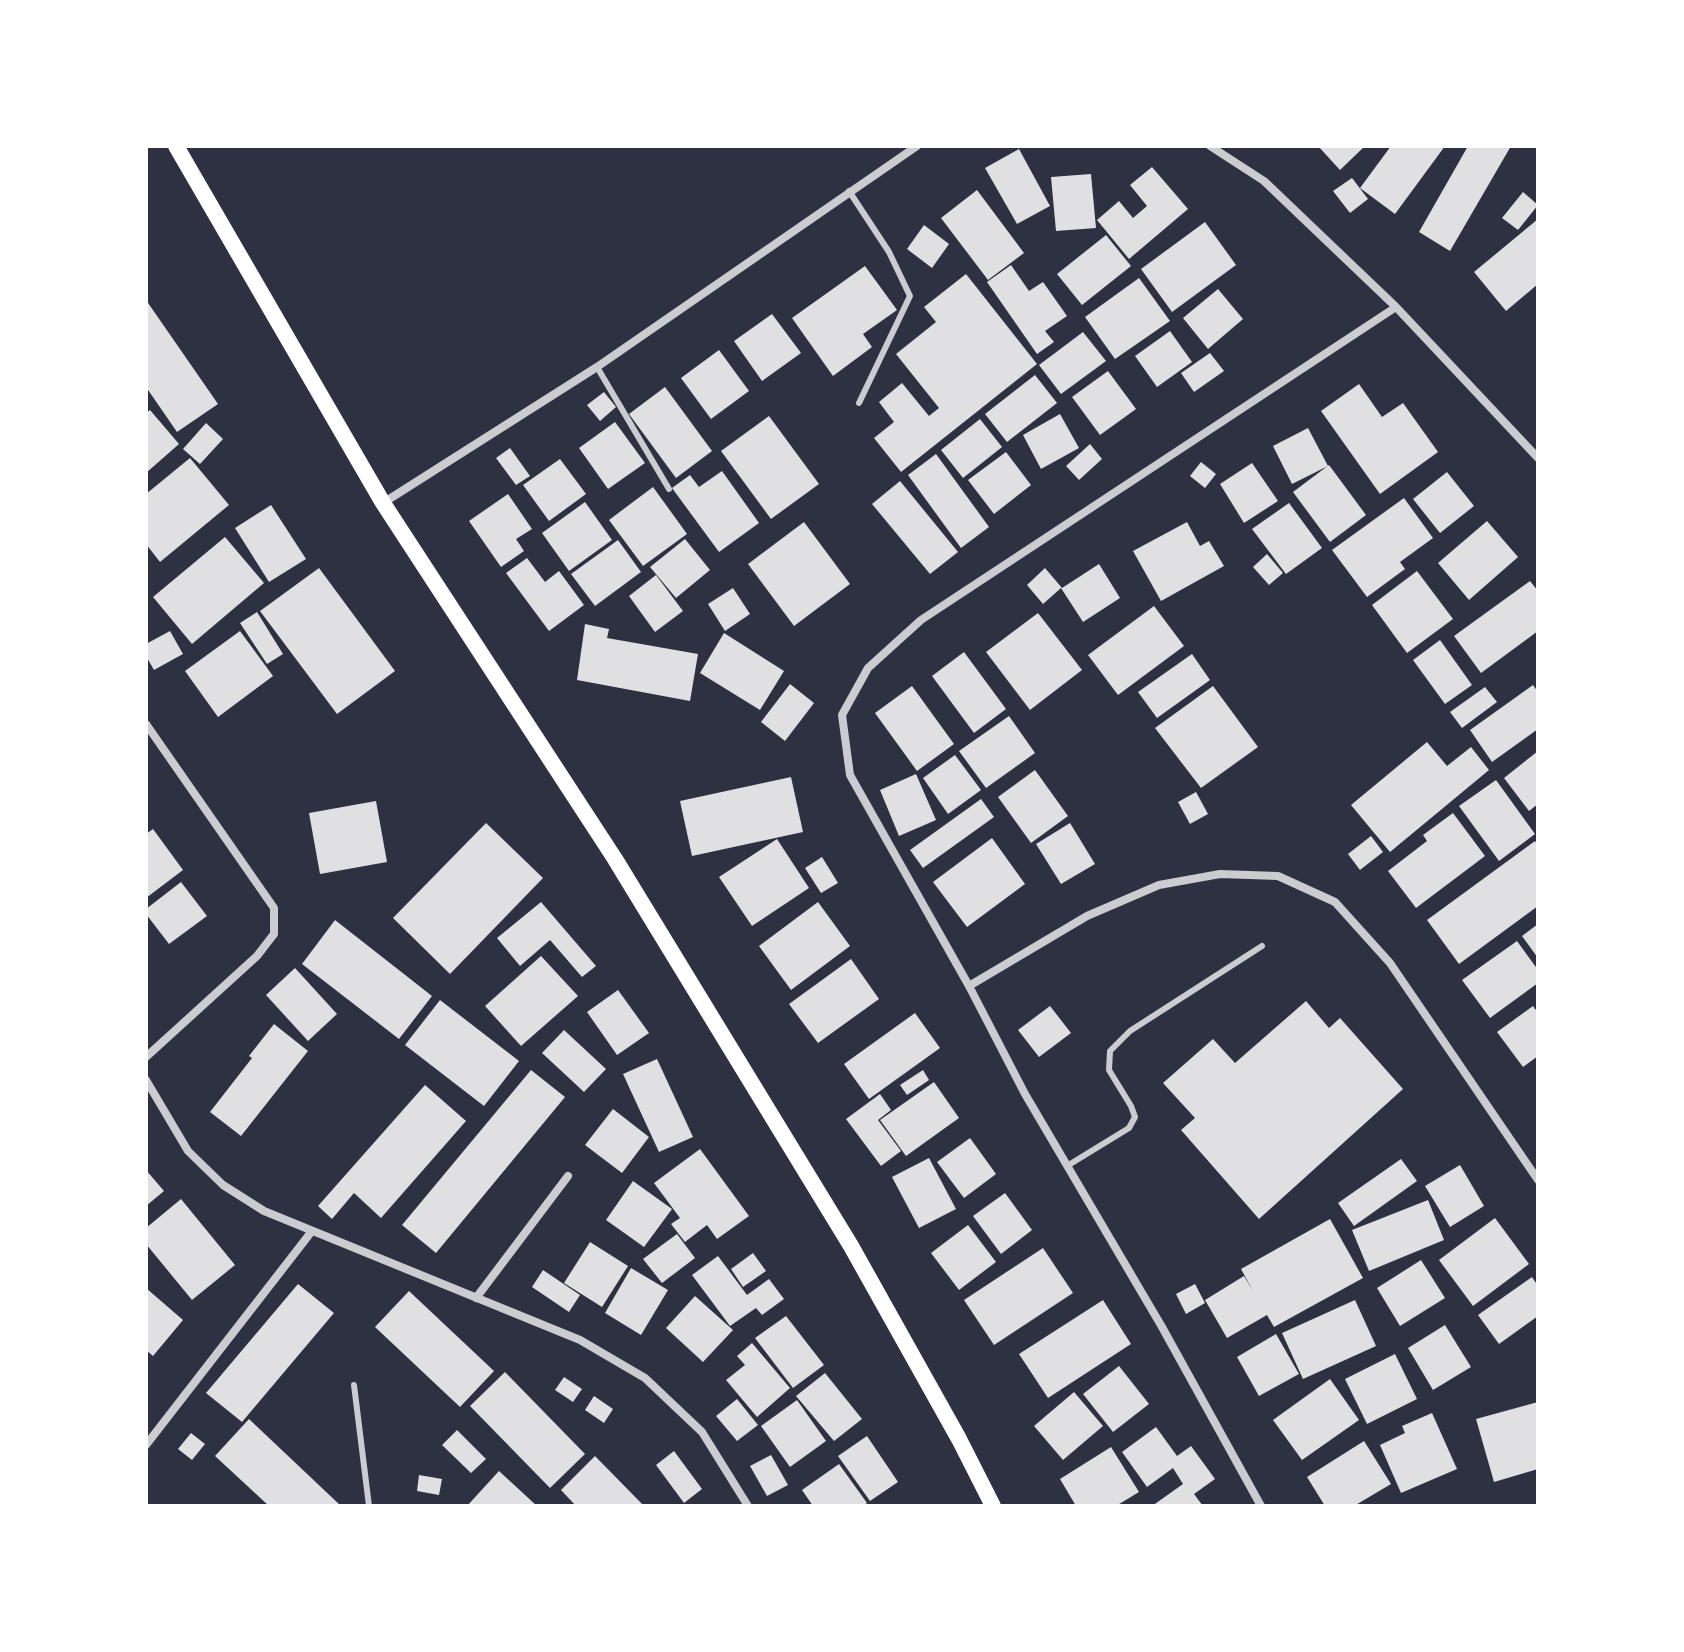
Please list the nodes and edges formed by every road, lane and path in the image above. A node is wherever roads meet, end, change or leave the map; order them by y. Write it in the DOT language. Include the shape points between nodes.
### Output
graph roads {
  1 [pos="176,146"];
  2 [pos="917,146"];
  3 [pos="1210,146"];
  4 [pos="849,191"];
  5 [pos="1396,307"];
  6 [pos="597,367"];
  7 [pos="859,403"];
  8 [pos="1538,458"];
  9 [pos="669,489"];
  10 [pos="383,503"];
  11 [pos="146,724"];
  12 [pos="1262,946"];
  13 [pos="969,986"];
  14 [pos="146,1057"];
  15 [pos="146,1080"];
  16 [pos="1067,1166"];
  17 [pos="568,1176"];
  18 [pos="1538,1180"];
  19 [pos="312,1231"];
  20 [pos="476,1298"];
  21 [pos="354,1385"];
  22 [pos="146,1445"];
  23 [pos="369,1506"];
  24 [pos="748,1506"];
  25 [pos="993,1506"];
  26 [pos="1261,1506"];
  1 -- 10 [label="main road"];
  2 -- 4 [label="street"];
  3 -- 5 [label="street" via="1264,181"];
  4 -- 6 [label="street"];
  4 -- 7 [label="lane" via="910,296"];
  5 -- 8 [label="street"];
  5 -- 13 [label="street" via="921,620 868,668 842,715 850,775"];
  6 -- 9 [label="lane"];
  6 -- 10 [label="street"];
  10 -- 25 [label="main road" via="615,859 851,1246"];
  11 -- 14 [label="street" via="274,908 274,934 257,956"];
  12 -- 16 [label="lane" via="1130,1031 1110,1051 1109,1070 1135,1117 1129,1128"];
  13 -- 16 [label="street"];
  13 -- 18 [label="street" via="1087,916 1159,885 1220,874 1278,876 1335,902 1390,963"];
  15 -- 19 [label="street" via="188,1151 223,1185 264,1211"];
  16 -- 26 [label="street"];
  17 -- 20 [label="street"];
  19 -- 20 [label="street"];
  19 -- 22 [label="street"];
  20 -- 24 [label="street" via="580,1340 645,1378 702,1432"];
  21 -- 23 [label="lane"];
}
